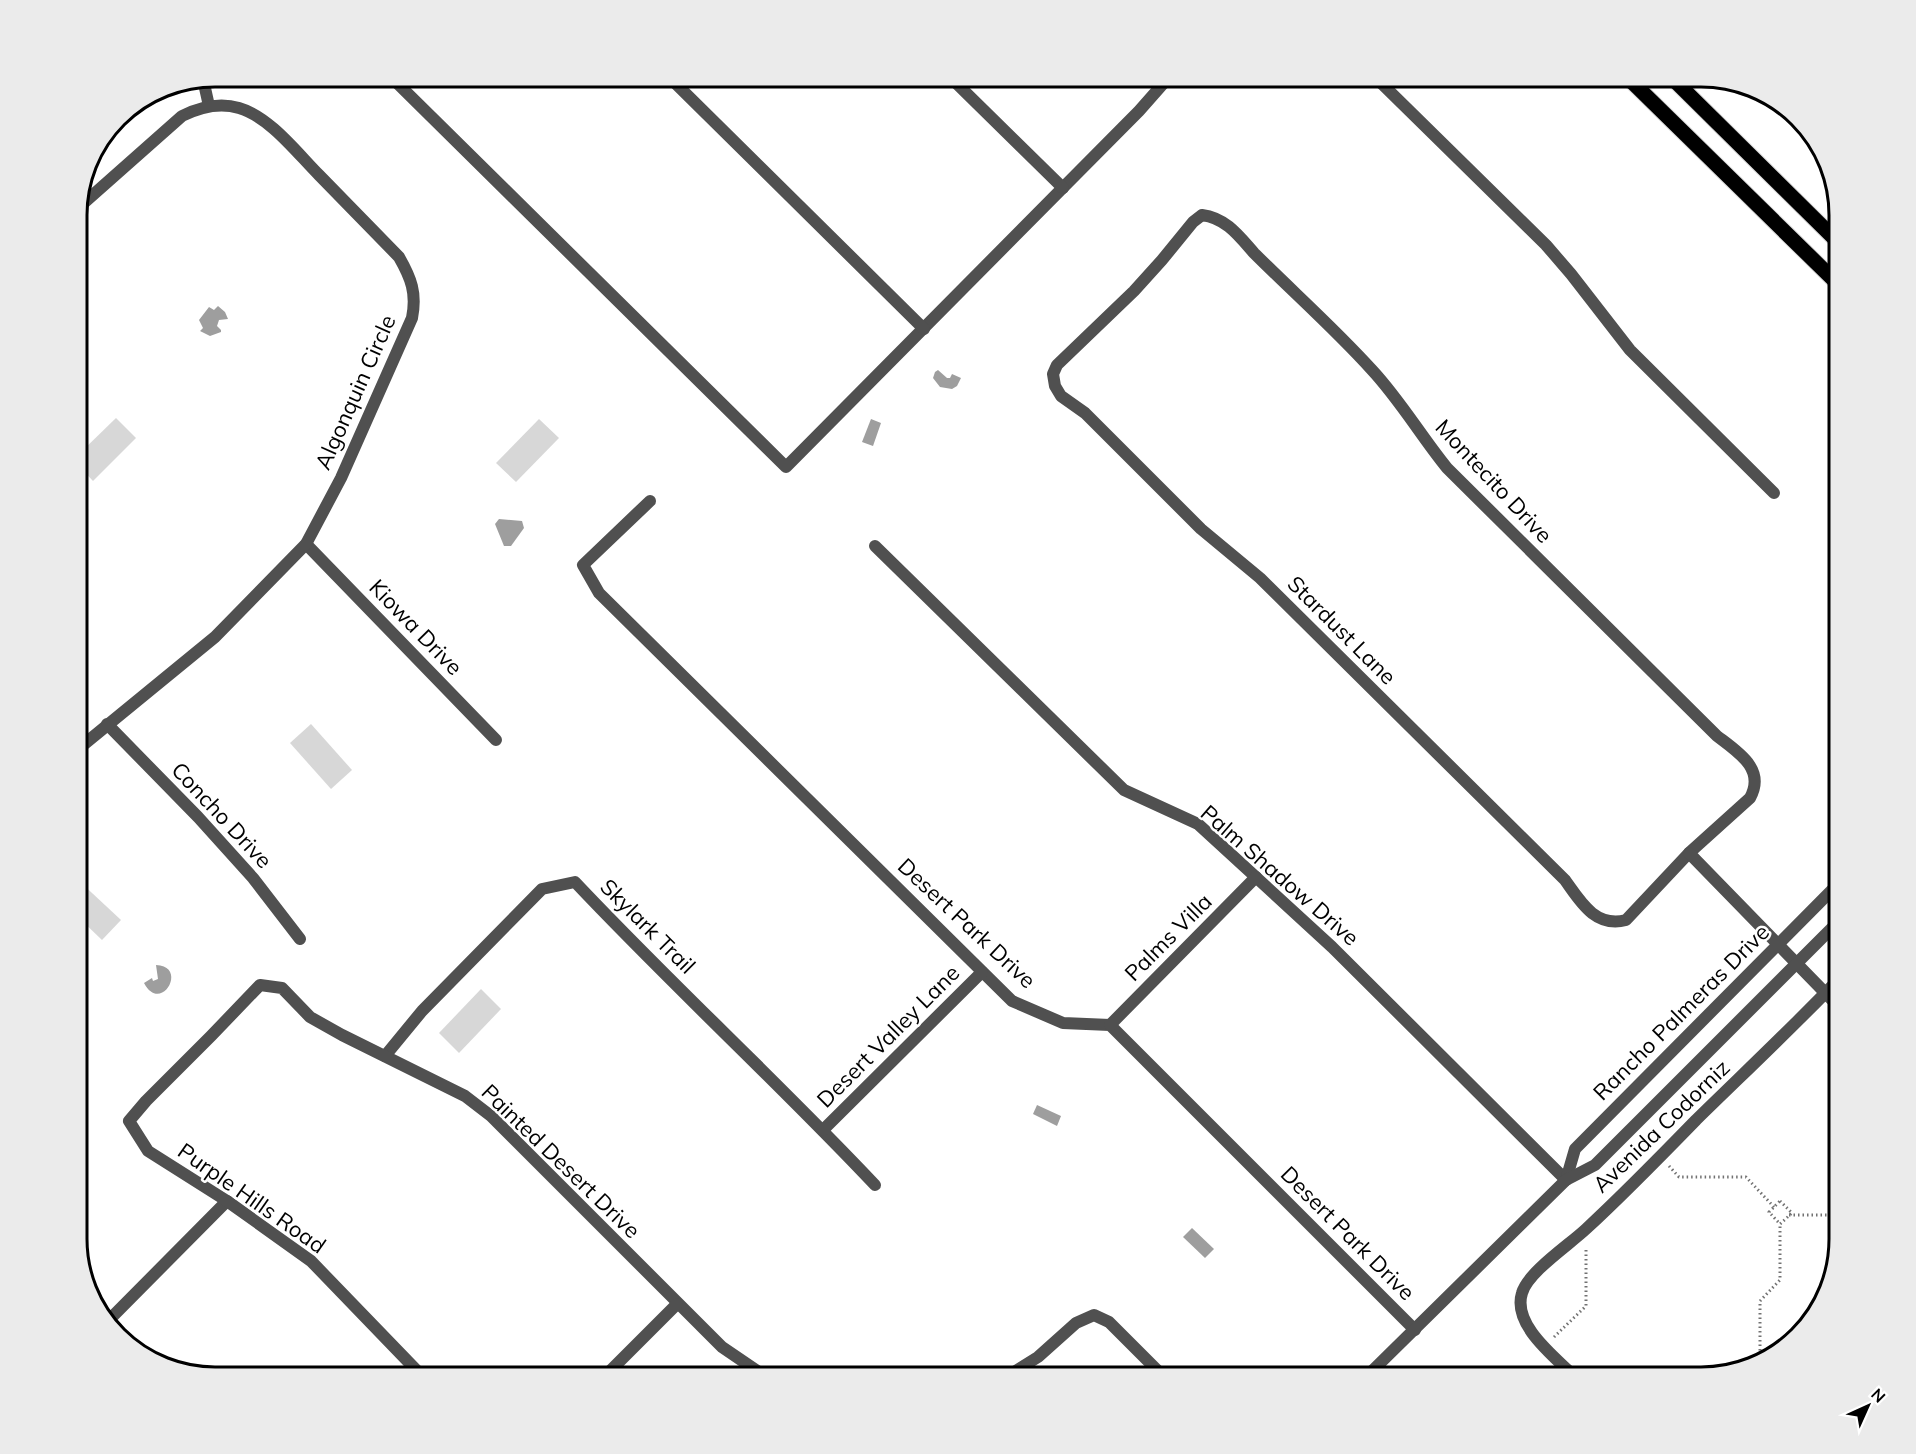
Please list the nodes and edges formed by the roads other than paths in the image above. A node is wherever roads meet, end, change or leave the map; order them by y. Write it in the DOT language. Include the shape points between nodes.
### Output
graph roads {
  1 [pos="402,87"];
  2 [pos="680,87"];
  3 [pos="961,87"];
  4 [pos="1160,87"];
  5 [pos="1385,87"];
  6 [pos="1638,87"];
  7 [pos="1682,87"];
  8 [pos="204,88"];
  9 [pos="209,106"];
  10 [pos="1063,188"];
  11 [pos="88,199"];
  12 [pos="1829,233"];
  13 [pos="1829,275"];
  14 [pos="1134,291"];
  15 [pos="924,328"];
  16 [pos="1774,493"];
  17 [pos="650,501"];
  18 [pos="306,544"];
  19 [pos="874,546"];
  20 [pos="107,724"];
  21 [pos="496,740"];
  22 [pos="87,741"];
  23 [pos="1689,854"];
  24 [pos="1256,877"];
  25 [pos="1829,893"];
  26 [pos="1829,931"];
  27 [pos="300,939"];
  28 [pos="1777,945"];
  29 [pos="1796,965"];
  30 [pos="982,972"];
  31 [pos="1829,990"];
  32 [pos="1826,993"];
  33 [pos="1829,996"];
  34 [pos="1110,1025"];
  35 [pos="385,1056"];
  36 [pos="146,1101"];
  37 [pos="823,1130"];
  38 [pos="1566,1180"];
  39 [pos="875,1185"];
  40 [pos="227,1201"];
  41 [pos="677,1304"];
  42 [pos="113,1316"];
  43 [pos="1415,1330"];
  44 [pos="413,1367"];
  45 [pos="614,1367"];
  46 [pos="751,1367"];
  47 [pos="1023,1367"];
  48 [pos="1154,1367"];
  49 [pos="1376,1367"];
  50 [pos="1565,1367"];
  1 -- 15 [label="street" via="786,467"];
  2 -- 15 [label="street"];
  3 -- 10 [label="street"];
  4 -- 10 [label="street"];
  5 -- 16 [label="street" via="1546,245 1630,350"];
  6 -- 13 [label="main road"];
  7 -- 12 [label="main road"];
  8 -- 9 [label="street"];
  9 -- 11 [label="street, Algonquin Circle" via="182,116"];
  9 -- 18 [label="street, Algonquin Circle" via="241,108 269,124 399,257 413,290 412,318 341,478"];
  10 -- 15 [label="street"];
  14 -- 23 [label="street, Montecito Drive" via="1202,215 1213,216 1238,234 1371,369 1447,468 1717,736 1748,762 1755,788 1750,798"];
  14 -- 23 [label="street, Stardust Lane" via="1057,365 1053,374 1061,396 1085,413 1201,529 1260,578 1565,880 1598,919 1626,920"];
  17 -- 30 [label="street, Desert Park Drive" via="583,565 599,593"];
  18 -- 20 [label="street, Algonquin Circle" via="215,637"];
  18 -- 21 [label="street, Kiowa Drive"];
  19 -- 24 [label="street, Palm Shadow Drive" via="1124,790 1198,824"];
  20 -- 22 [label="street, Algonquin Circle"];
  20 -- 27 [label="street, Concho Drive" via="253,878"];
  23 -- 28 [label="street"];
  24 -- 34 [label="street, Palms Villa"];
  24 -- 38 [label="street, Palm Shadow Drive" via="1332,946"];
  25 -- 28 [label="street, Rancho Palmeras Drive"];
  26 -- 29 [label="street, Rancho Palmeras Drive"];
  28 -- 29 [label="street"];
  28 -- 38 [label="street, Rancho Palmeras Drive" via="1575,1149"];
  29 -- 32 [label="street"];
  29 -- 38 [label="street, Rancho Palmeras Drive" via="1595,1166"];
  30 -- 34 [label="street, Desert Park Drive" via="1012,1001 1063,1023"];
  30 -- 37 [label="street, Desert Valley Lane"];
  31 -- 32 [label="street, Avenida Codorniz"];
  32 -- 33 [label="street"];
  32 -- 50 [label="street, Avenida Codorniz" via="1586,1229 1533,1275 1521,1294 1522,1314 1527,1327"];
  34 -- 43 [label="street, Desert Park Drive"];
  35 -- 36 [label="street, Painted Desert Drive" via="310,1017 282,988 260,985"];
  35 -- 37 [label="street, Skylark Trail" via="422,1011 542,889 575,882"];
  35 -- 41 [label="street, Painted Desert Drive" via="465,1096 491,1116"];
  36 -- 40 [label="street, Purple Hills Road" via="129,1121 148,1151"];
  37 -- 39 [label="street, Skylark Trail"];
  38 -- 43 [label="street, Rancho Palmeras Drive"];
  40 -- 42 [label="street"];
  40 -- 44 [label="street, Purple Hills Road" via="311,1261"];
  41 -- 45 [label="street"];
  41 -- 46 [label="street, Painted Desert Drive" via="722,1347"];
  43 -- 49 [label="street, Rancho Palmeras Drive"];
  47 -- 48 [label="street" via="1076,1323 1094,1315 1109,1322"];
}
